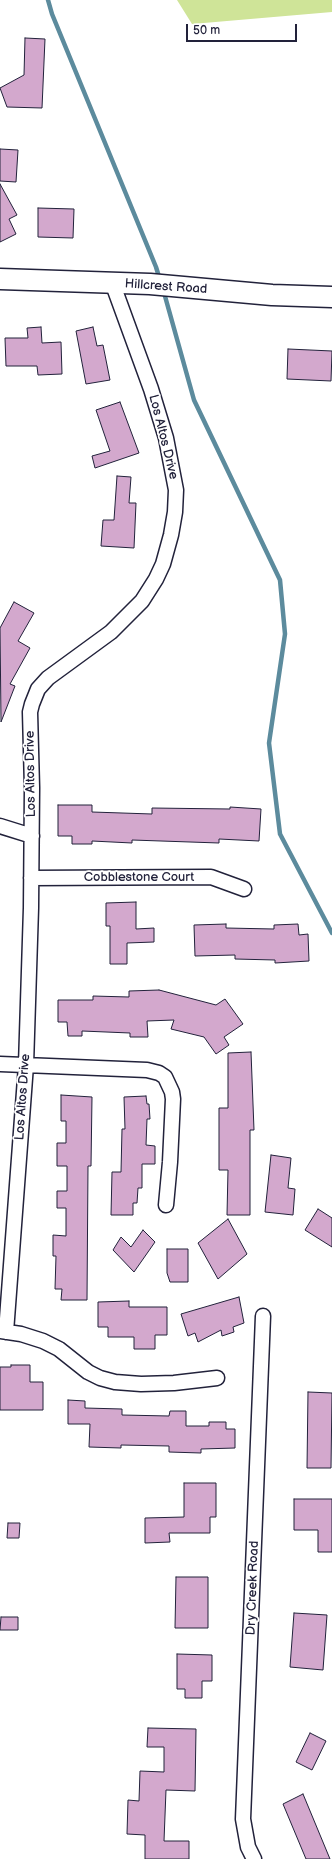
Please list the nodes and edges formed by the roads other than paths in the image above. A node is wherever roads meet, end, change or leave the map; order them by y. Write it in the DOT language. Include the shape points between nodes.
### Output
graph roads {
  1 [pos="0,279"];
  2 [pos="112,282"];
  3 [pos="332,297"];
  4 [pos="0,826"];
  5 [pos="32,836"];
  6 [pos="31,878"];
  7 [pos="244,889"];
  8 [pos="0,1064"];
  9 [pos="26,1065"];
  10 [pos="166,1206"];
  11 [pos="263,1316"];
  12 [pos="3,1332"];
  13 [pos="217,1378"];
  14 [pos="254,1859"];
  1 -- 2 [label="street, Hillcrest Road"];
  2 -- 3 [label="street, Hillcrest Road" via="272,295"];
  2 -- 5 [label="street, Los Altos Drive" via="151,388 166,438 176,490 175,512 163,564 142,601 111,632 48,678 34,697 30,712"];
  4 -- 5 [label="street"];
  5 -- 6 [label="street, Los Altos Drive"];
  6 -- 7 [label="street, Cobblestone Court" via="211,878"];
  6 -- 9 [label="street, Los Altos Drive"];
  8 -- 9 [label="street"];
  9 -- 10 [label="street" via="147,1070 165,1077 173,1099"];
  9 -- 12 [label="street, Los Altos Drive"];
  11 -- 14 [label="street, Dry Creek Road" via="243,1819 248,1847"];
  12 -- 13 [label="street" via="42,1341 59,1349 88,1372 116,1382 174,1383"];
}
